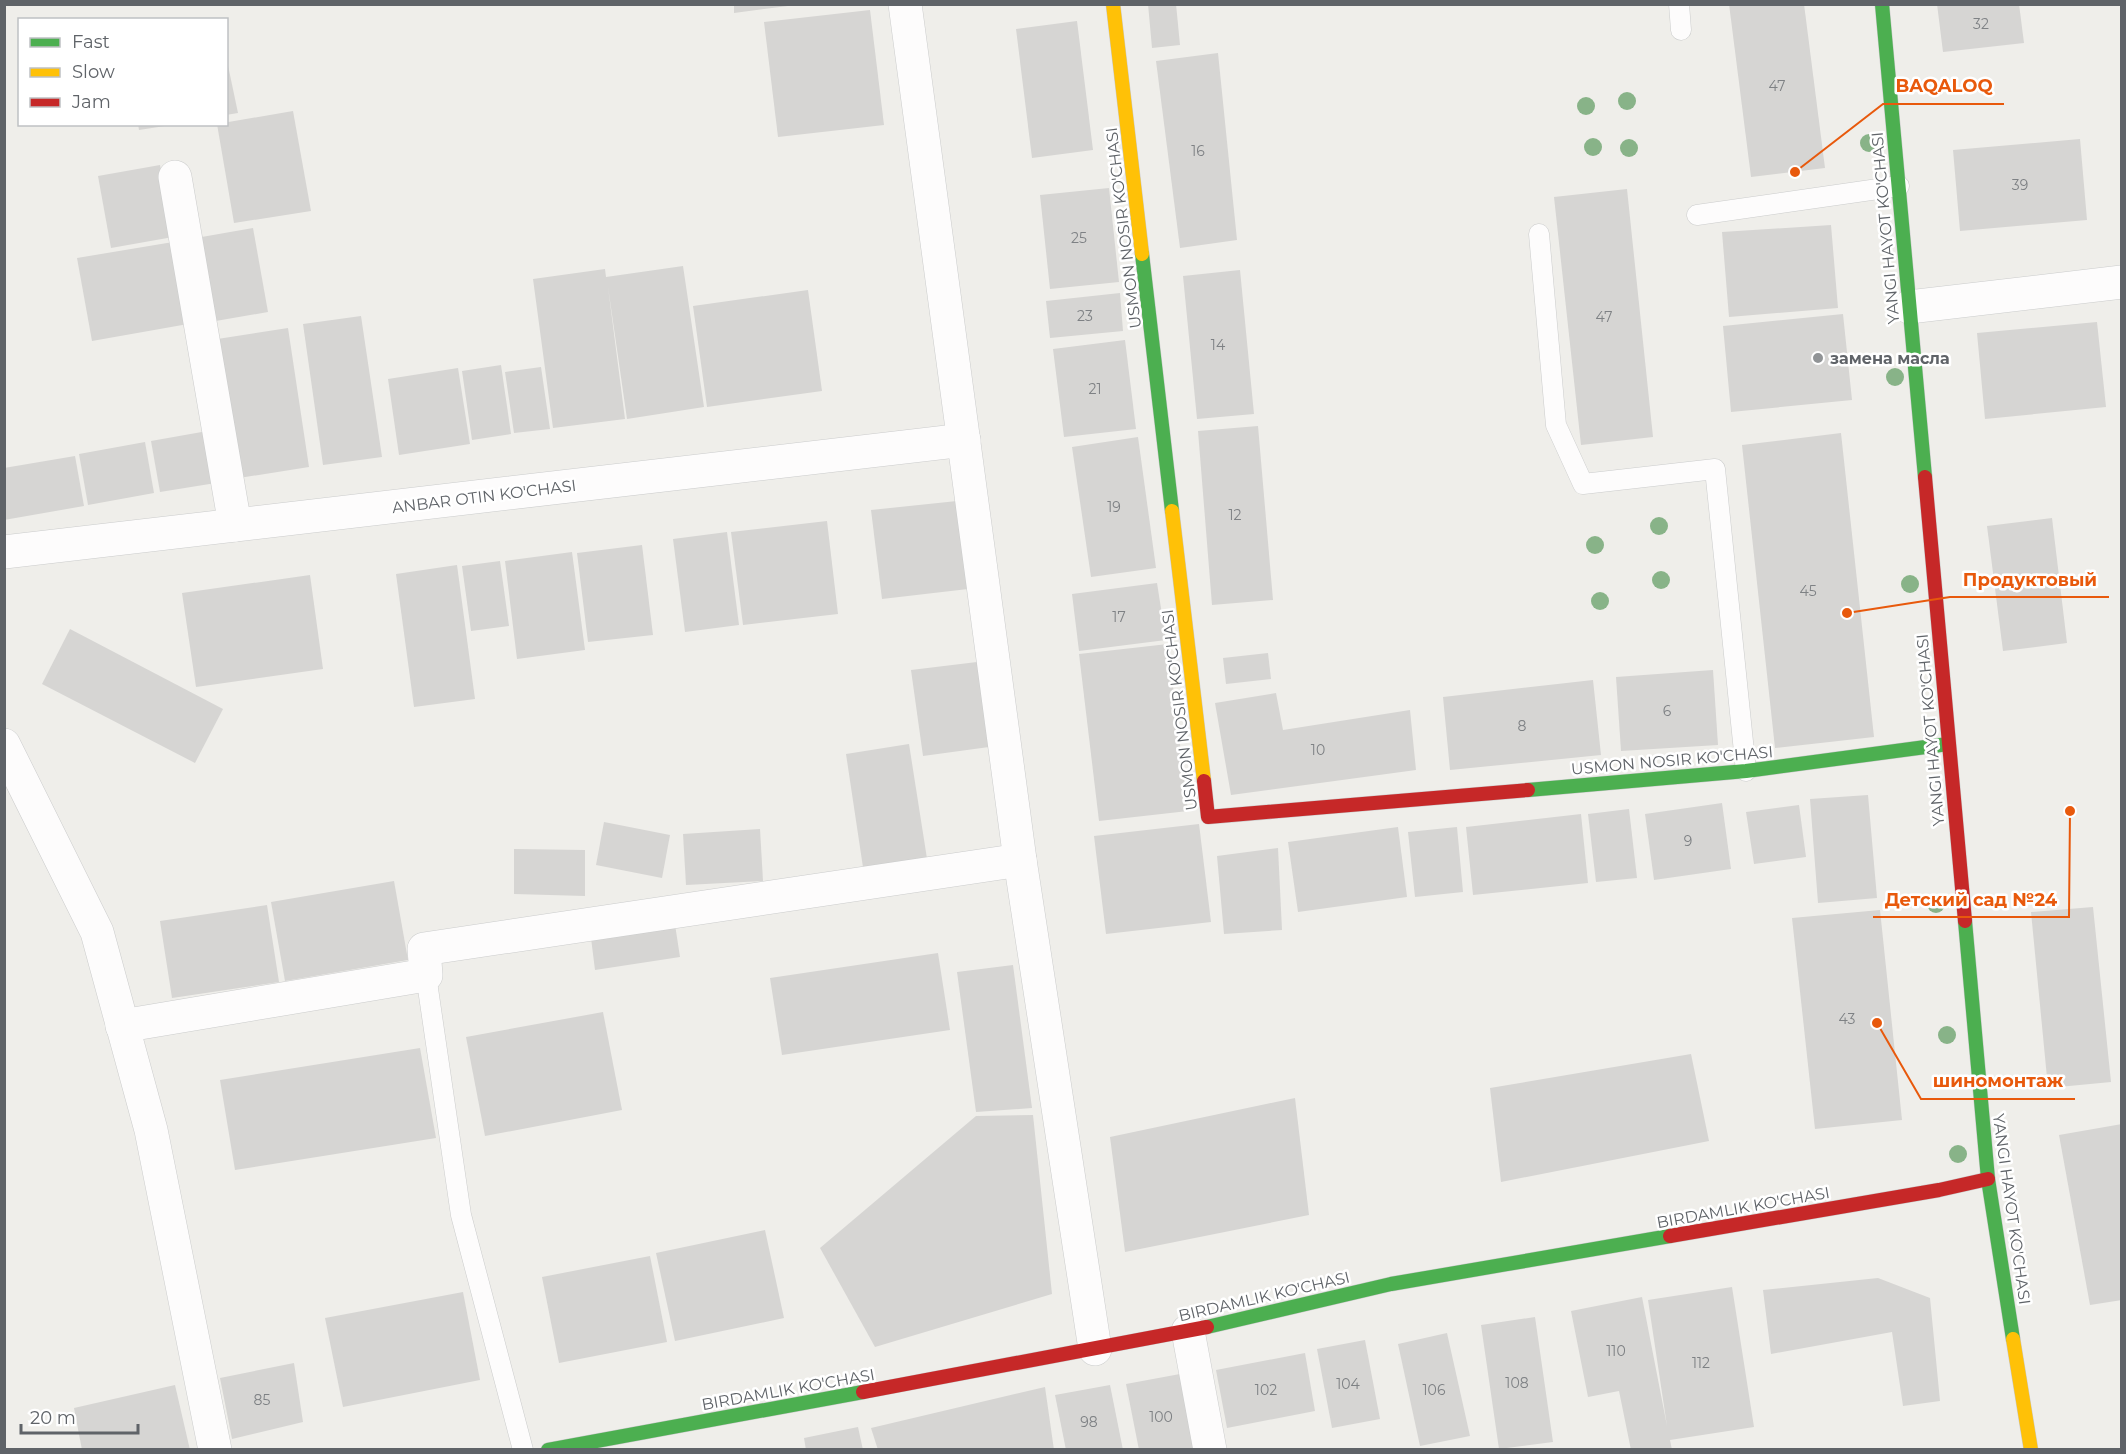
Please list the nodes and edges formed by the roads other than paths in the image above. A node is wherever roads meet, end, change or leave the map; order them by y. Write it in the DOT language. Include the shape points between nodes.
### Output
graph roads {
  1 [pos="905,4"];
  2 [pos="1113,4"];
  3 [pos="1679,4"];
  4 [pos="1882,4"];
  5 [pos="1681,30"];
  6 [pos="175,177"];
  7 [pos="1899,186"];
  8 [pos="1697,215"];
  9 [pos="1539,234"];
  10 [pos="2121,282"];
  11 [pos="1909,308"];
  12 [pos="964,440"];
  13 [pos="235,525"];
  14 [pos="4,552"];
  15 [pos="4,744"];
  16 [pos="1948,744"];
  17 [pos="1746,771"];
  18 [pos="1020,860"];
  19 [pos="426,975"];
  20 [pos="122,1026"];
  21 [pos="1988,1179"];
  22 [pos="1188,1331"];
  23 [pos="1095,1349"];
  24 [pos="215,1449"];
  25 [pos="523,1449"];
  26 [pos="548,1449"];
  27 [pos="1210,1449"];
  28 [pos="2031,1449"];
  1 -- 12 [label="street"];
  2 -- 17 [label="street, USMON NOSIR KO'CHASI" via="1208,817"];
  3 -- 5 [label="lane"];
  4 -- 7 [label="street, YANGI HAYOT KO'CHASI"];
  6 -- 13 [label="street"];
  7 -- 8 [label="lane"];
  7 -- 11 [label="street, YANGI HAYOT KO'CHASI"];
  9 -- 17 [label="lane" via="1556,425 1583,484 1714,469"];
  10 -- 11 [label="street"];
  11 -- 16 [label="street, YANGI HAYOT KO'CHASI"];
  12 -- 13 [label="street, ANBAR OTIN KO'CHASI"];
  12 -- 18 [label="street"];
  13 -- 14 [label="street, ANBAR OTIN KO'CHASI"];
  15 -- 20 [label="street" via="97,932"];
  16 -- 17 [label="street, USMON NOSIR KO'CHASI"];
  16 -- 21 [label="street, YANGI HAYOT KO'CHASI"];
  18 -- 19 [label="street" via="424,949"];
  18 -- 23 [label="street"];
  19 -- 20 [label="street"];
  19 -- 25 [label="lane" via="461,1215"];
  20 -- 24 [label="street" via="151,1130"];
  21 -- 22 [label="street, BIRDAMLIK KO'CHASI" via="1391,1284"];
  21 -- 28 [label="street, YANGI HAYOT KO'CHASI"];
  22 -- 23 [label="street, BIRDAMLIK KO'CHASI"];
  22 -- 27 [label="street"];
  23 -- 26 [label="street, BIRDAMLIK KO'CHASI"];
}
